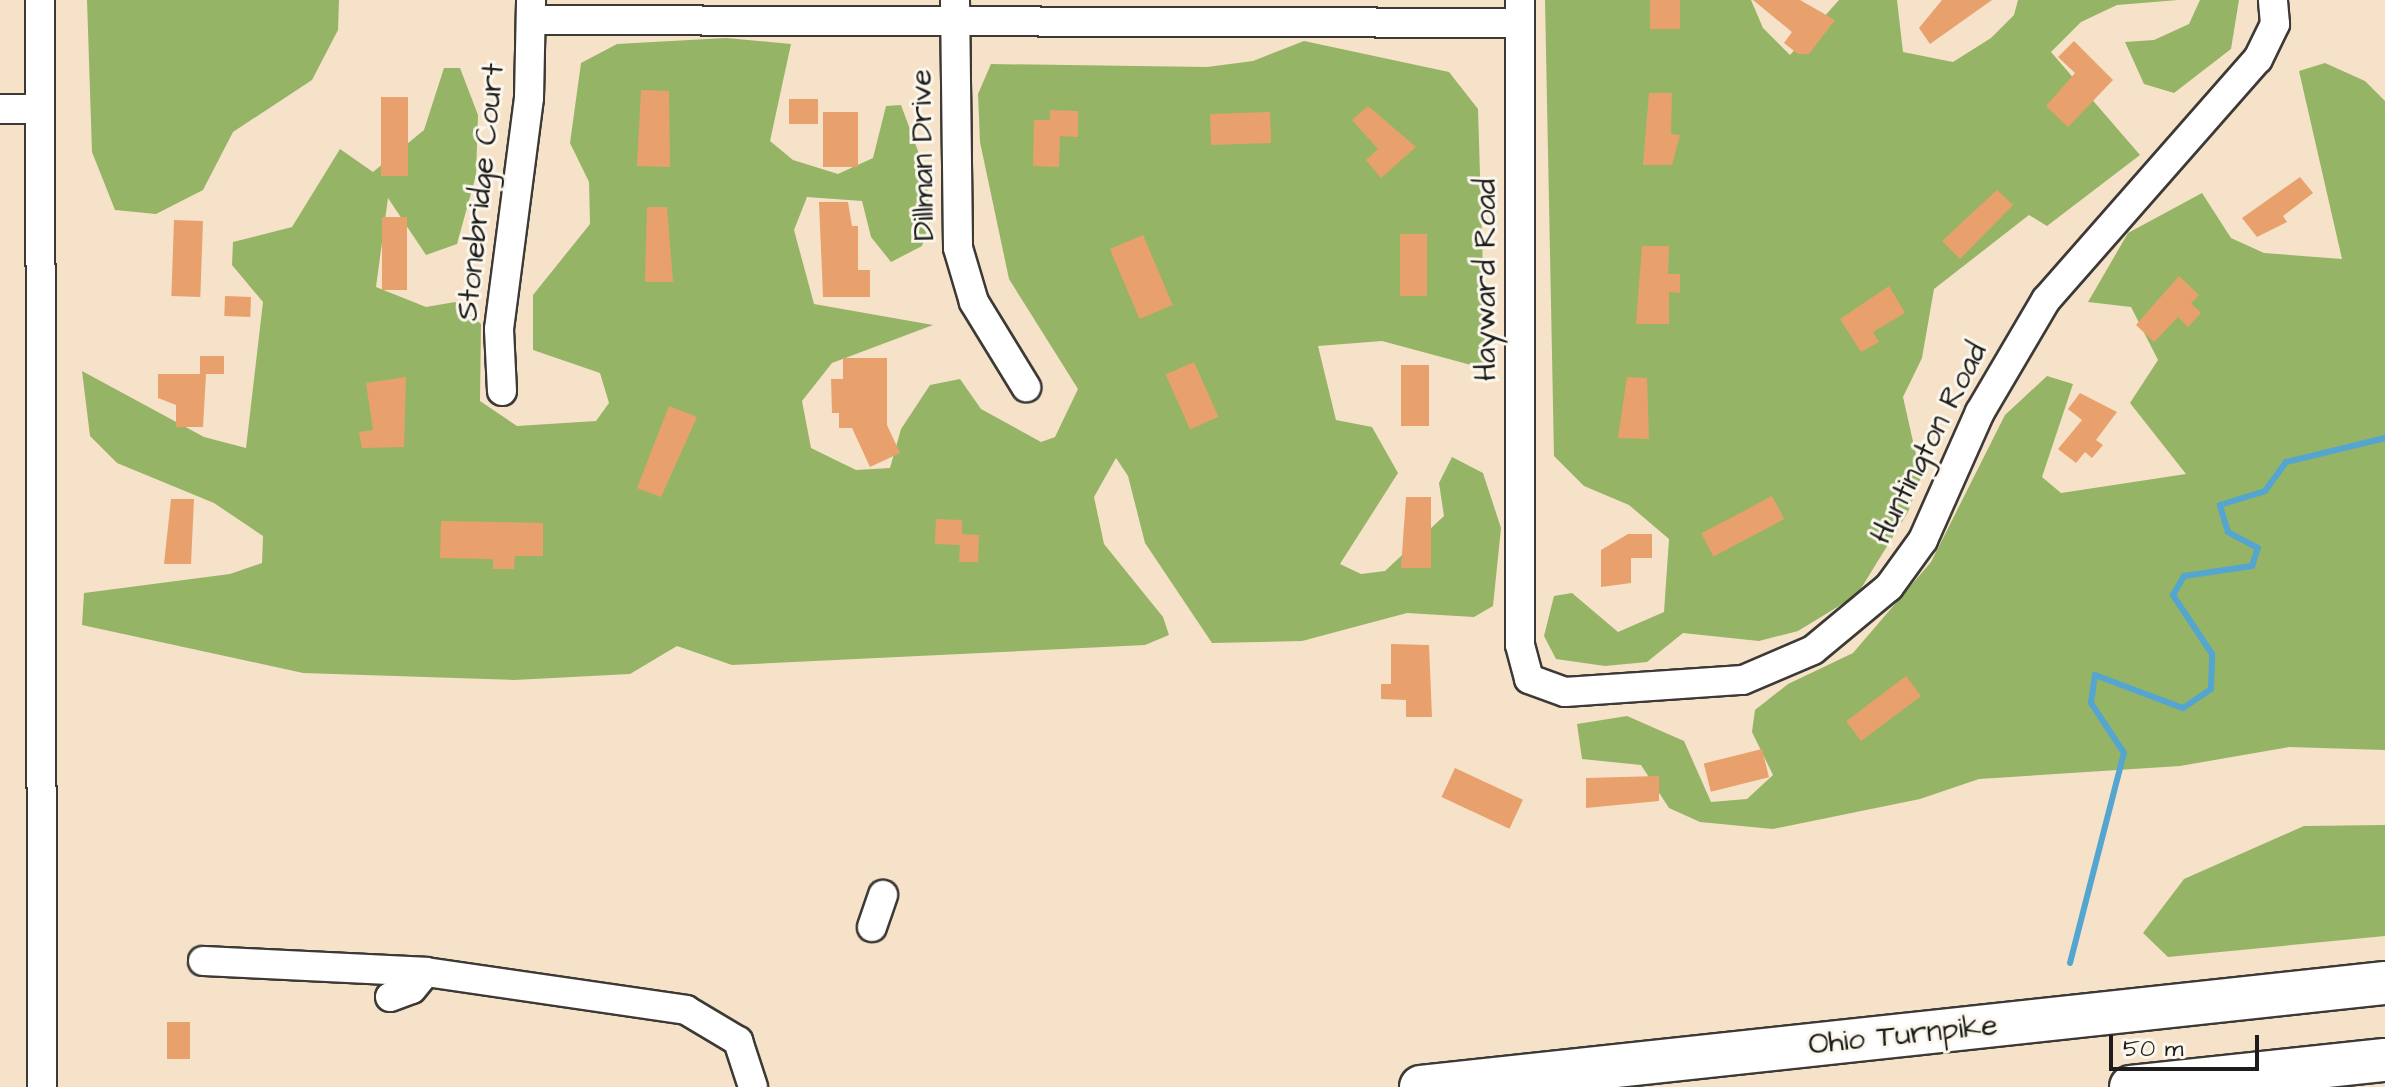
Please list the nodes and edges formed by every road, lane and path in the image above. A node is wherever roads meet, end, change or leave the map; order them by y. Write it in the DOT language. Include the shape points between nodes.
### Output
graph roads {
  1 [pos="40,0"];
  2 [pos="2273,0"];
  3 [pos="532,10"];
  4 [pos="955,10"];
  5 [pos="1520,12"];
  6 [pos="0,109"];
  7 [pos="38,109"];
  8 [pos="1026,387"];
  9 [pos="502,391"];
  10 [pos="1520,560"];
  11 [pos="883,895"];
  12 [pos="872,927"];
  13 [pos="203,961"];
  14 [pos="426,972"];
  15 [pos="2385,983"];
  16 [pos="390,997"];
  17 [pos="2385,1060"];
  18 [pos="42,1087"];
  19 [pos="753,1087"];
  20 [pos="1421,1087"];
  21 [pos="2131,1087"];
  1 -- 7 [label="street"];
  2 -- 10 [label="street, Huntington Road" via="2275,24 2258,59 2046,300 2002,368 1923,540 1889,587 1841,632 1743,680 1565,692 1529,679 1522,664"];
  3 -- 4 [label="street"];
  3 -- 9 [label="street, Stonebridge Court" via="521,178 499,329"];
  4 -- 5 [label="street"];
  4 -- 8 [label="street, Dillman Drive" via="958,248 974,302"];
  5 -- 10 [label="street, Hayward Road"];
  6 -- 7 [label="street"];
  7 -- 18 [label="street"];
  11 -- 12 [label="street"];
  13 -- 14 [label="street"];
  14 -- 16 [label="street" via="412,989"];
  14 -- 19 [label="street" via="686,1010 738,1041"];
  15 -- 20 [label="highway, Ohio Turnpike"];
  17 -- 21 [label="highway"];
}
